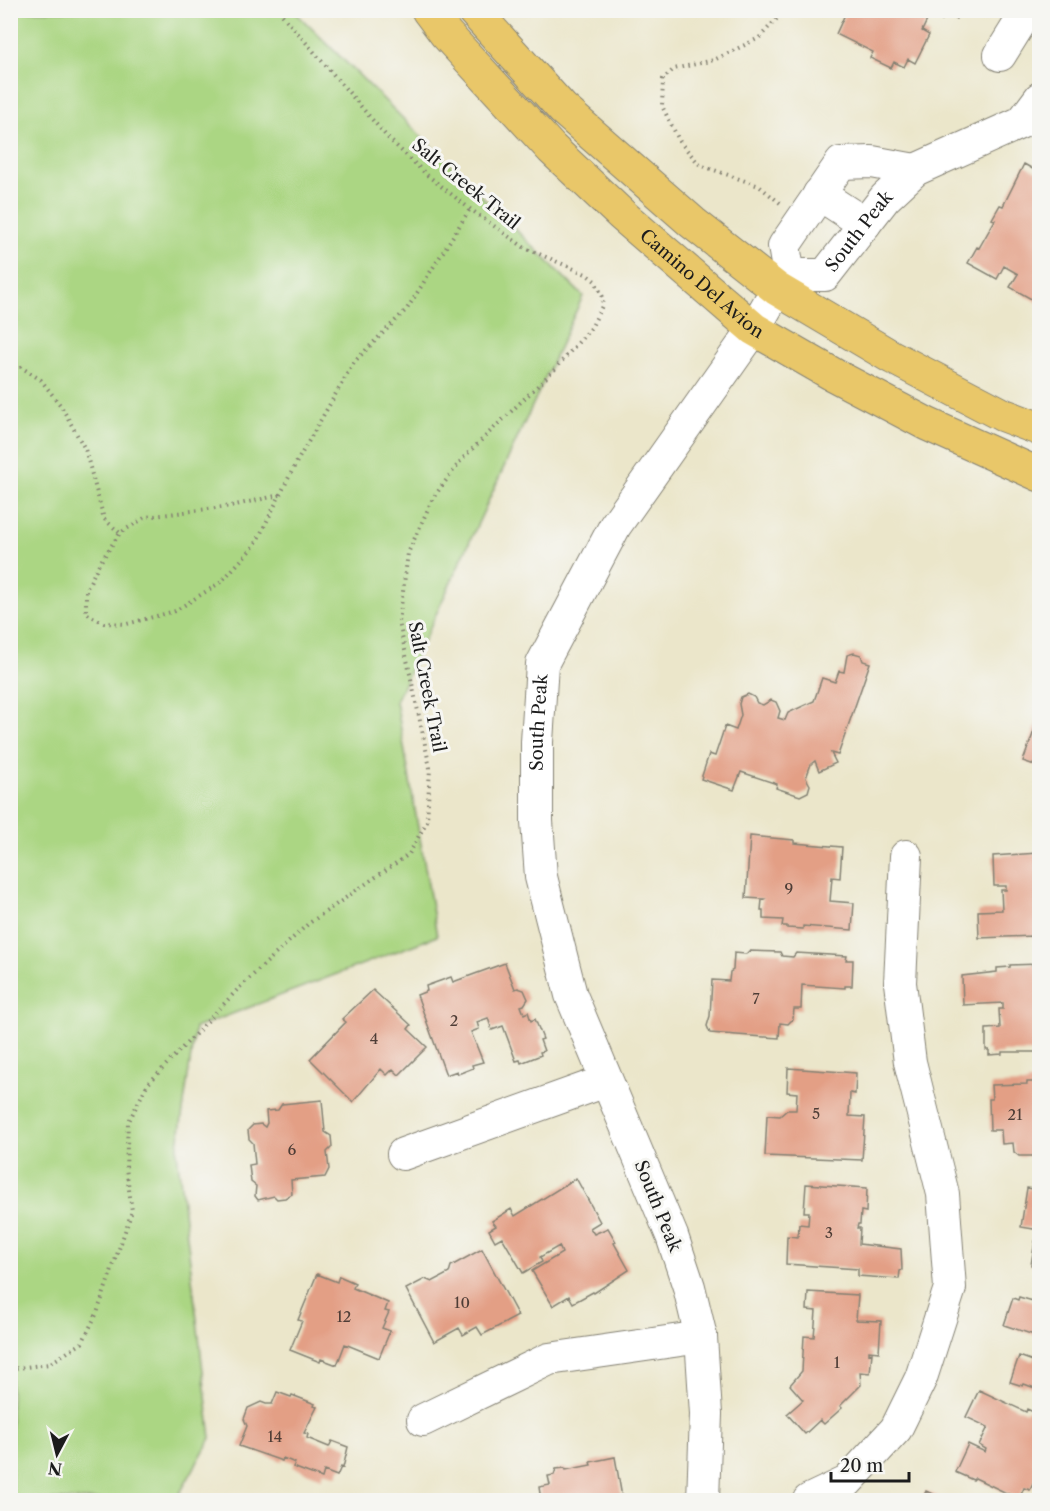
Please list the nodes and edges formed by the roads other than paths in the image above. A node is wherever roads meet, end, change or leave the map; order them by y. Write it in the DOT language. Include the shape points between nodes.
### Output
graph roads {
  1 [pos="428,10"];
  2 [pos="473,10"];
  3 [pos="1028,10"];
  4 [pos="1000,55"];
  5 [pos="1040,98"];
  6 [pos="915,170"];
  7 [pos="819,194"];
  8 [pos="865,224"];
  9 [pos="783,282"];
  10 [pos="754,329"];
  11 [pos="1040,429"];
  12 [pos="1040,475"];
  13 [pos="906,856"];
  14 [pos="606,1081"];
  15 [pos="404,1154"];
  16 [pos="701,1337"];
  17 [pos="423,1420"];
  18 [pos="703,1500"];
  19 [pos="809,1500"];
  1 -- 10 [label="main road, Camino Del Avion" via="552,149"];
  2 -- 9 [label="main road" via="563,110 693,223"];
  3 -- 4 [label="street"];
  5 -- 6 [label="street, South Peak" via="1022,122"];
  6 -- 7 [label="street" via="872,162 841,163"];
  6 -- 8 [label="street, South Peak"];
  7 -- 8 [label="street"];
  7 -- 9 [label="street" via="784,246"];
  8 -- 9 [label="street, South Peak" via="825,274"];
  9 -- 10 [label="street, South Peak"];
  9 -- 11 [label="main road" via="890,357 1003,415"];
  10 -- 12 [label="main road, Camino Del Avion" via="927,424"];
  10 -- 14 [label="street, South Peak" via="615,526 542,664 537,742 542,877 571,995"];
  13 -- 19 [label="street" via="900,983 910,1062 943,1194 950,1288 921,1378 896,1429 847,1482"];
  14 -- 15 [label="street"];
  14 -- 16 [label="street, South Peak" via="672,1236"];
  16 -- 17 [label="street" via="549,1359"];
  16 -- 18 [label="street, South Peak" via="706,1414"];
}
